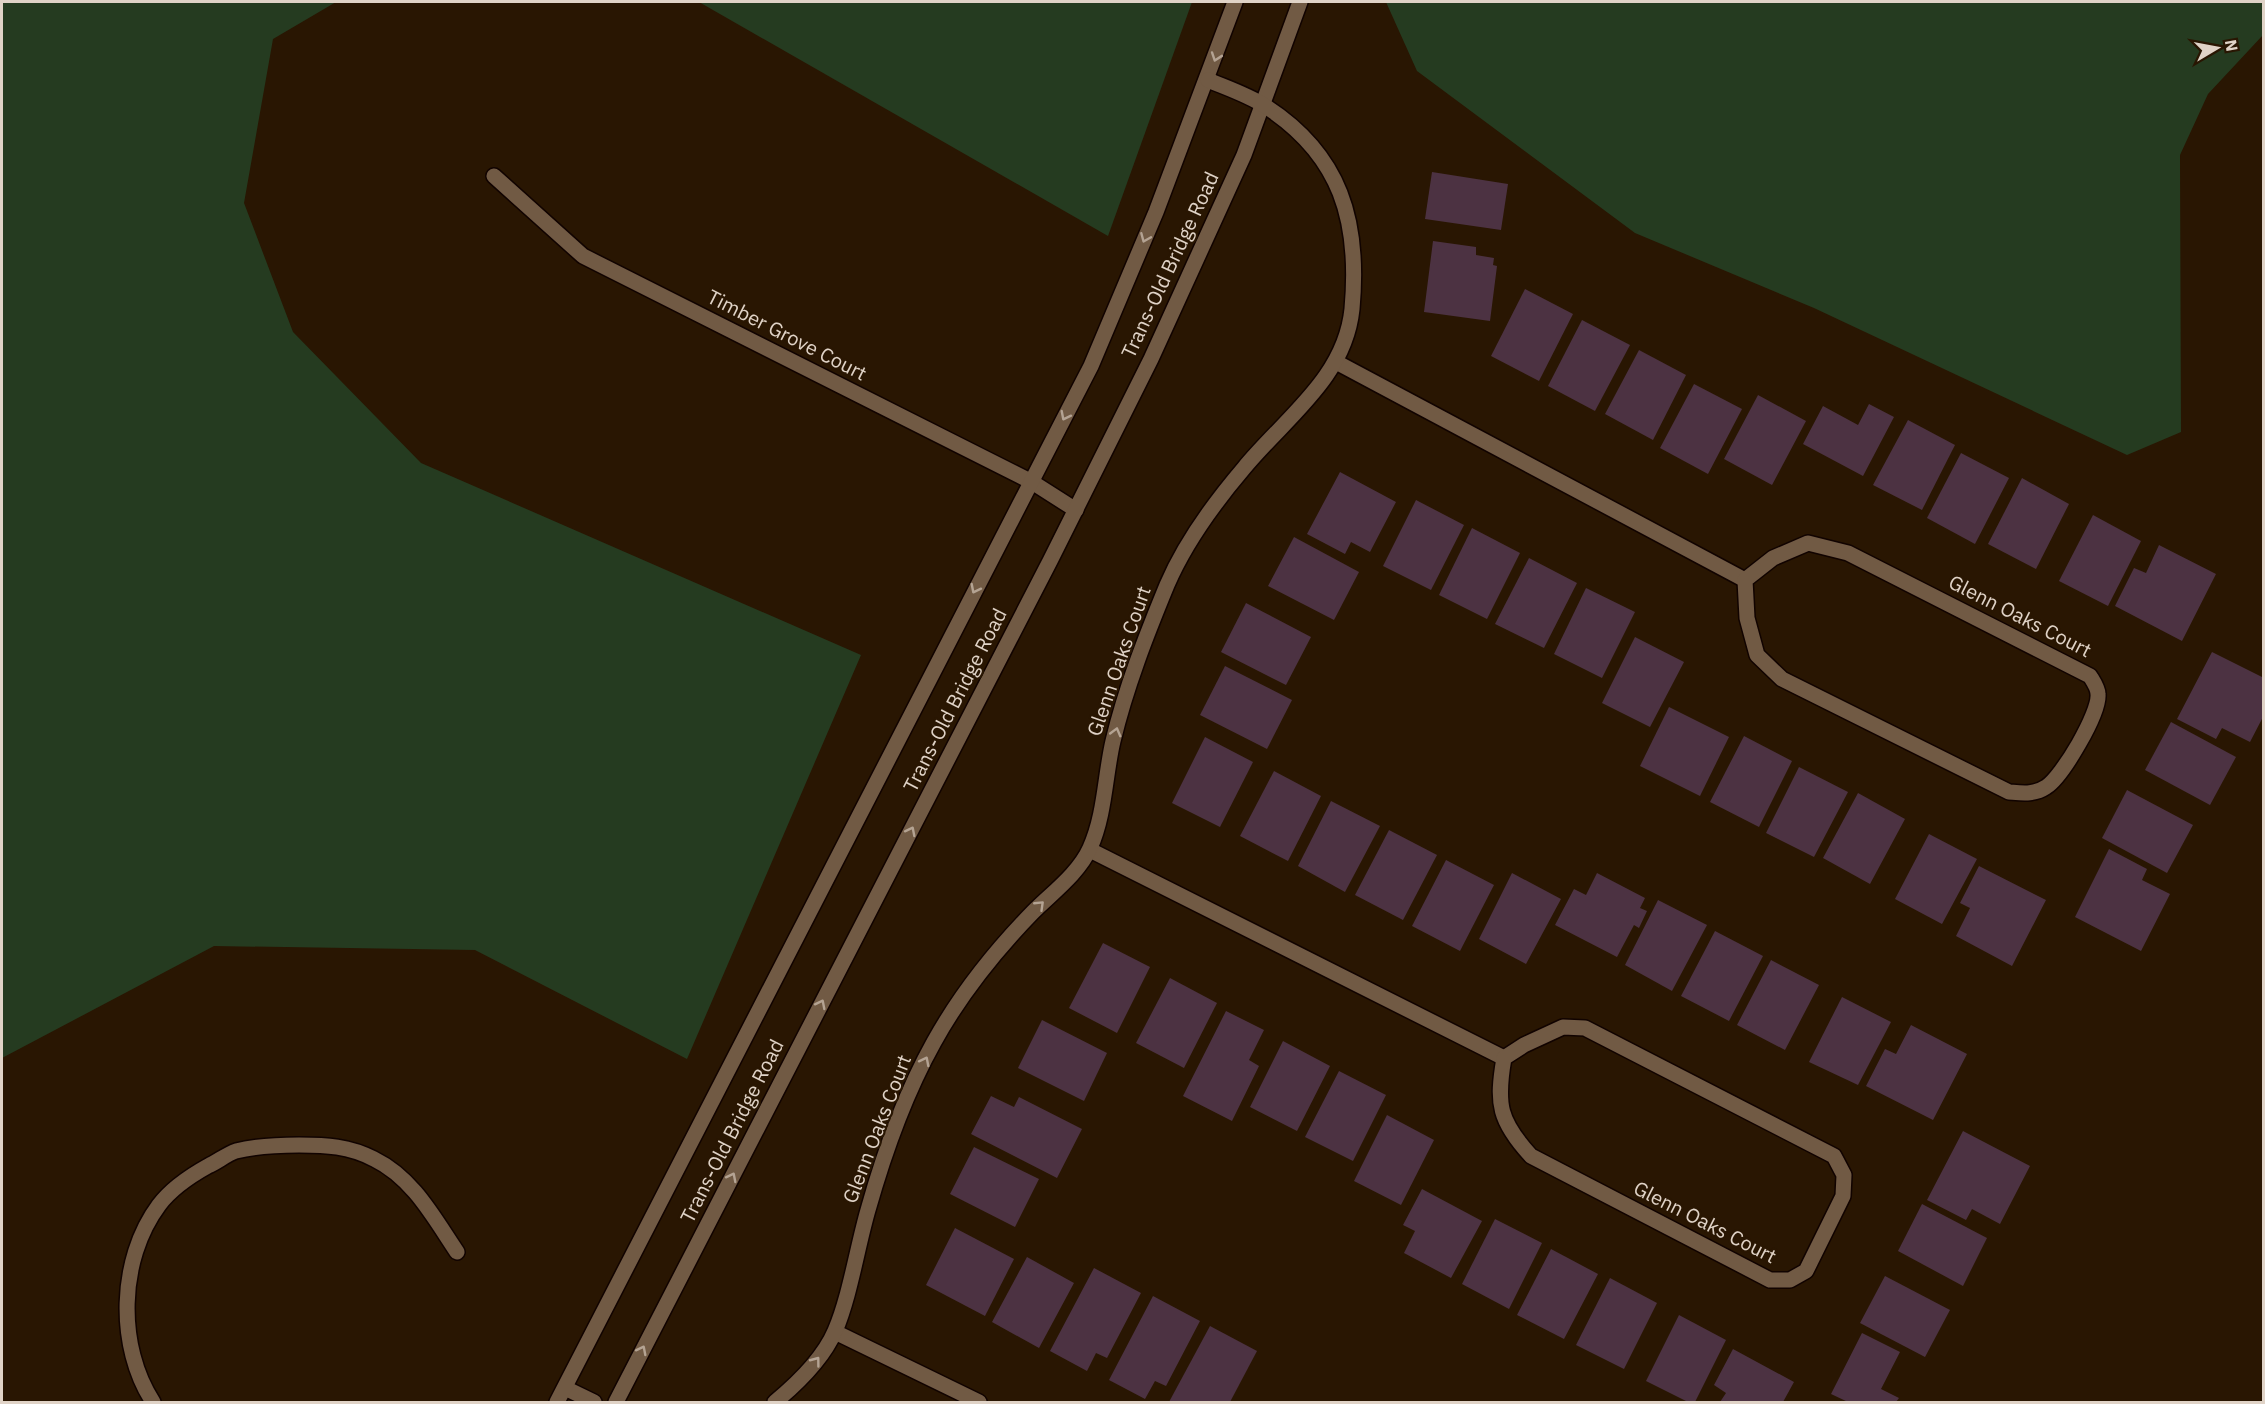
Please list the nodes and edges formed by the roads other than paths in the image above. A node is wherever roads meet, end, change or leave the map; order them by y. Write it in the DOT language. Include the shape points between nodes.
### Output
graph roads {
  1 [pos="1235,2"];
  2 [pos="1300,2"];
  3 [pos="1208,80"];
  4 [pos="1263,104"];
  5 [pos="494,176"];
  6 [pos="1336,362"];
  7 [pos="1032,482"];
  8 [pos="1076,510"];
  9 [pos="1745,580"];
  10 [pos="1090,850"];
  11 [pos="1504,1058"];
  12 [pos="457,1252"];
  13 [pos="835,1332"];
  14 [pos="565,1388"];
  15 [pos="153,1402"];
  16 [pos="557,1402"];
  17 [pos="594,1402"];
  18 [pos="616,1402"];
  19 [pos="775,1402"];
  20 [pos="979,1402"];
  1 -- 3 [label="street, Trans-Old Bridge Road, one-way"];
  2 -- 4 [label="street, Trans-Old Bridge Road"];
  3 -- 4 [label="street, Glenn Oaks Court"];
  3 -- 7 [label="street, Trans-Old Bridge Road, one-way" via="1091,366"];
  4 -- 6 [label="street, Glenn Oaks Court" via="1302,133 1339,186 1350,225 1353,266 1352,312"];
  4 -- 8 [label="street, Trans-Old Bridge Road" via="1161,338"];
  5 -- 7 [label="street, Timber Grove Court" via="583,256"];
  6 -- 9 [label="street"];
  10 -- 6 [label="street, Glenn Oaks Court, one-way" via="1129,684 1171,574 1243,469 1308,401"];
  7 -- 8 [label="street, Timber Grove Court"];
  7 -- 14 [label="street, Trans-Old Bridge Road, one-way"];
  18 -- 8 [label="street, Trans-Old Bridge Road, one-way"];
  9 -- 9 [label="street, Glenn Oaks Court" via="1747,618 1757,655 1782,679 2009,792 2028,794 2045,787 2061,772 2096,710 2098,693 2090,676 1848,553 1808,543 1773,558"];
  10 -- 11 [label="street"];
  13 -- 10 [label="street, Glenn Oaks Court, one-way" via="869,1205 913,1083 933,1044 955,1006 994,956"];
  11 -- 11 [label="street, Glenn Oaks Court" via="1499,1084 1502,1111 1509,1132 1531,1156 1770,1280 1790,1280 1806,1271 1843,1196 1844,1174 1834,1156 1585,1028 1563,1027"];
  12 -- 15 [label="street" via="415,1189 375,1159 336,1145 282,1145 235,1152 187,1178 159,1205 140,1242 126,1290 127,1331 141,1384"];
  19 -- 13 [label="street, Glenn Oaks Court, one-way" via="815,1364"];
  13 -- 20 [label="street"];
  14 -- 16 [label="street, Trans-Old Bridge Road"];
  14 -- 17 [label="street"];
}
